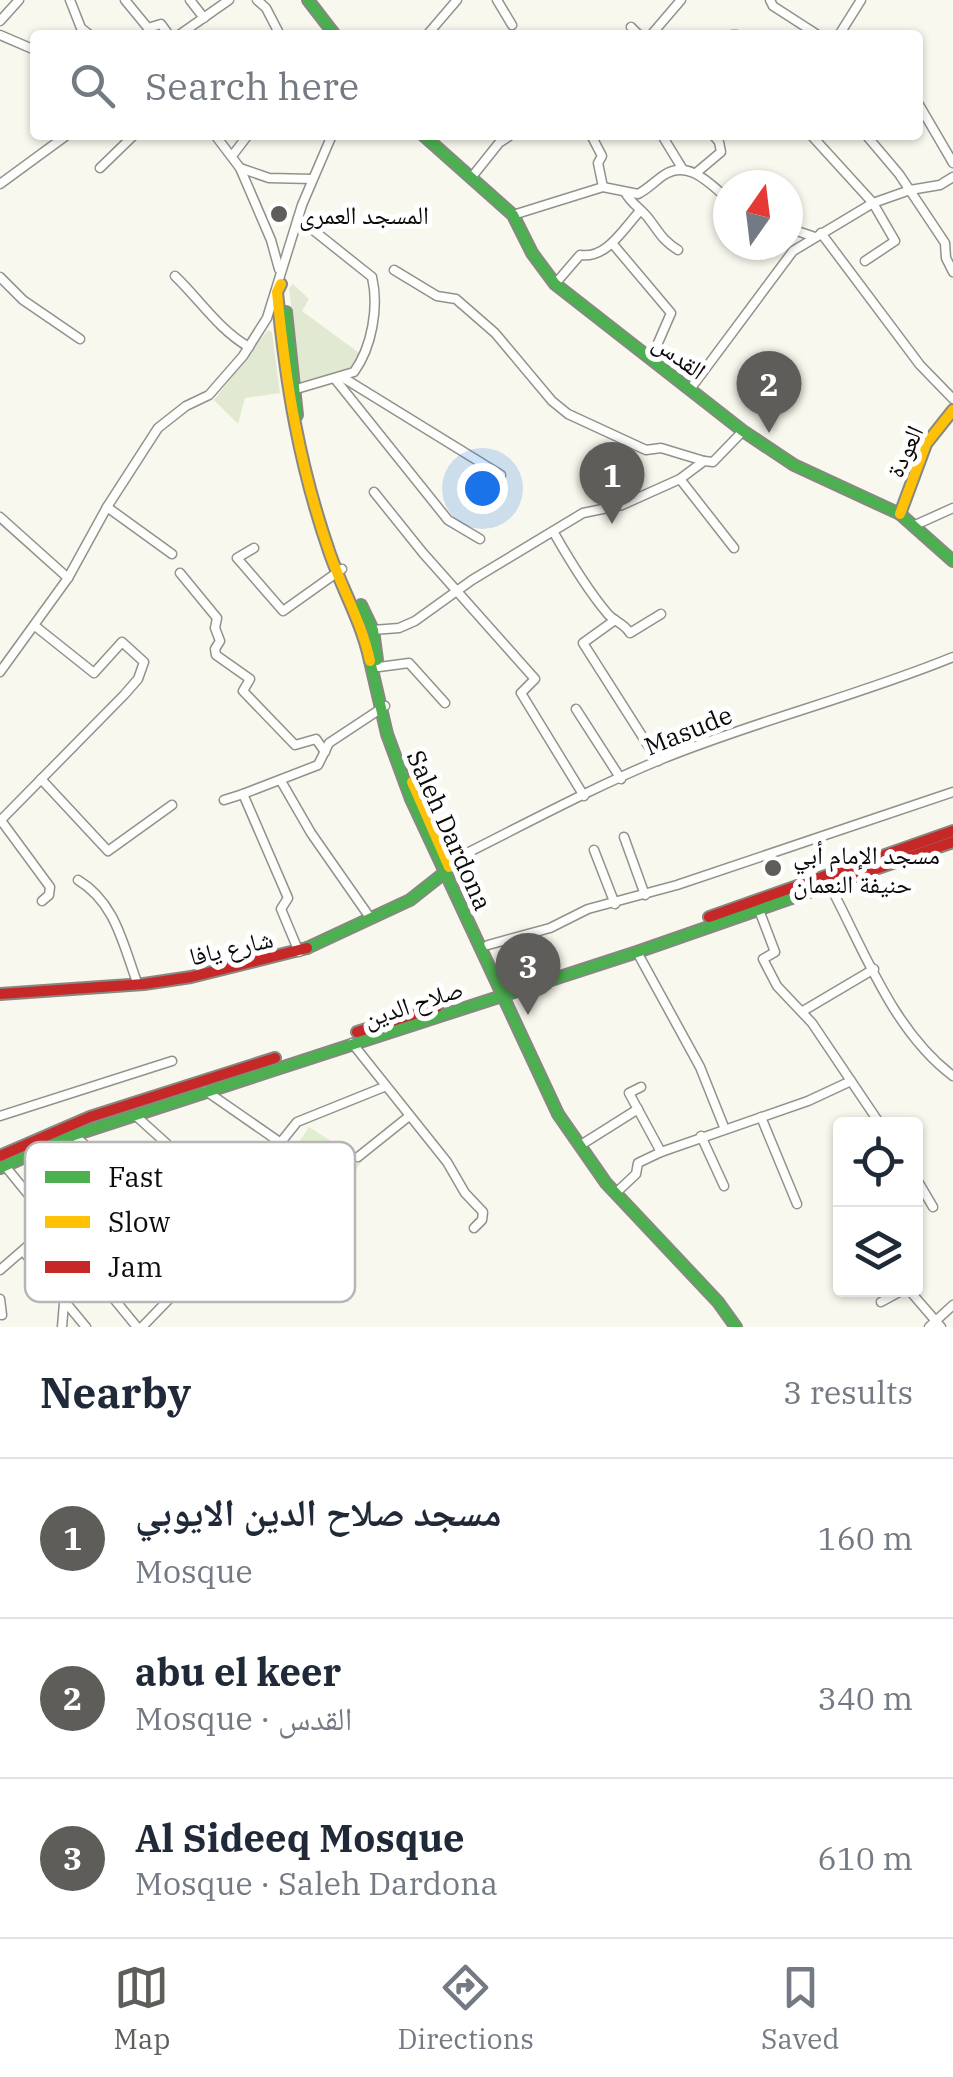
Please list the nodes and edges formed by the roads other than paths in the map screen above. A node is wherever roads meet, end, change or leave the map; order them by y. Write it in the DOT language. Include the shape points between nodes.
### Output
graph roads {
  1 [pos="20,0"];
  2 [pos="70,0"];
  3 [pos="125,0"];
  4 [pos="190,0"];
  5 [pos="229,0"];
  6 [pos="257,0"];
  7 [pos="308,0"];
  8 [pos="458,0"];
  9 [pos="497,0"];
  10 [pos="681,0"];
  11 [pos="770,0"];
  12 [pos="861,0"];
  13 [pos="204,18"];
  14 [pos="0,22"];
  15 [pos="512,25"];
  16 [pos="631,26"];
  17 [pos="84,30"];
  18 [pos="165,30"];
  19 [pos="186,30"];
  20 [pos="277,30"];
  21 [pos="331,30"];
  22 [pos="431,30"];
  23 [pos="635,30"];
  24 [pos="655,30"];
  25 [pos="810,30"];
  26 [pos="842,30"];
  27 [pos="0,35"];
  28 [pos="30,48"];
  29 [pos="923,111"];
  30 [pos="61,140"];
  31 [pos="129,140"];
  32 [pos="218,140"];
  33 [pos="244,140"];
  34 [pos="329,140"];
  35 [pos="429,140"];
  36 [pos="504,140"];
  37 [pos="594,140"];
  38 [pos="665,140"];
  39 [pos="718,140"];
  40 [pos="816,140"];
  41 [pos="870,140"];
  42 [pos="232,156"];
  43 [pos="953,162"];
  44 [pos="100,168"];
  45 [pos="240,168"];
  46 [pos="682,168"];
  47 [pos="696,174"];
  48 [pos="953,177"];
  49 [pos="472,178"];
  50 [pos="312,179"];
  51 [pos="0,184"];
  52 [pos="603,186"];
  53 [pos="713,187"];
  54 [pos="910,190"];
  55 [pos="625,192"];
  56 [pos="873,203"];
  57 [pos="640,211"];
  58 [pos="514,215"];
  59 [pos="298,218"];
  60 [pos="803,232"];
  61 [pos="817,235"];
  62 [pos="612,243"];
  63 [pos="678,250"];
  64 [pos="865,261"];
  65 [pos="394,270"];
  66 [pos="953,272"];
  67 [pos="175,276"];
  68 [pos="280,280"];
  69 [pos="1,281"];
  70 [pos="555,284"];
  71 [pos="80,339"];
  72 [pos="249,346"];
  73 [pos="651,359"];
  74 [pos="339,378"];
  75 [pos="691,388"];
  76 [pos="294,390"];
  77 [pos="953,399"];
  78 [pos="953,410"];
  79 [pos="742,431"];
  80 [pos="704,462"];
  81 [pos="501,475"];
  82 [pos="680,479"];
  83 [pos="374,492"];
  84 [pos="107,506"];
  85 [pos="953,508"];
  86 [pos="900,514"];
  87 [pos="0,518"];
  88 [pos="912,526"];
  89 [pos="554,533"];
  90 [pos="480,539"];
  91 [pos="254,548"];
  92 [pos="734,548"];
  93 [pos="172,554"];
  94 [pos="953,561"];
  95 [pos="340,571"];
  96 [pos="180,573"];
  97 [pos="68,578"];
  98 [pos="458,590"];
  99 [pos="661,614"];
  100 [pos="615,620"];
  101 [pos="35,626"];
  102 [pos="372,630"];
  103 [pos="953,657"];
  104 [pos="378,667"];
  105 [pos="0,672"];
  106 [pos="445,703"];
  107 [pos="382,708"];
  108 [pos="576,709"];
  109 [pos="325,752"];
  110 [pos="658,761"];
  111 [pos="41,779"];
  112 [pos="621,779"];
  113 [pos="280,781"];
  114 [pos="953,792"];
  115 [pos="242,794"];
  116 [pos="584,796"];
  117 [pos="224,800"];
  118 [pos="172,806"];
  119 [pos="0,820"];
  120 [pos="953,831"];
  121 [pos="624,838"];
  122 [pos="953,842"];
  123 [pos="594,850"];
  124 [pos="447,868"];
  125 [pos="78,880"];
  126 [pos="830,886"];
  127 [pos="645,895"];
  128 [pos="42,902"];
  129 [pos="615,904"];
  130 [pos="759,910"];
  131 [pos="372,920"];
  132 [pos="488,946"];
  133 [pos="299,952"];
  134 [pos="637,952"];
  135 [pos="874,969"];
  136 [pos="138,985"];
  137 [pos="504,991"];
  138 [pos="0,994"];
  139 [pos="803,1011"];
  140 [pos="352,1044"];
  141 [pos="172,1061"];
  142 [pos="953,1076"];
  143 [pos="852,1081"];
  144 [pos="640,1086"];
  145 [pos="384,1087"];
  146 [pos="206,1091"];
  147 [pos="638,1110"];
  148 [pos="135,1115"];
  149 [pos="0,1116"];
  150 [pos="408,1117"];
  151 [pos="760,1117"];
  152 [pos="875,1117"];
  153 [pos="724,1127"];
  154 [pos="74,1134"];
  155 [pos="701,1136"];
  156 [pos="43,1142"];
  157 [pos="56,1142"];
  158 [pos="83,1142"];
  159 [pos="165,1142"];
  160 [pos="281,1142"];
  161 [pos="584,1143"];
  162 [pos="25,1151"];
  163 [pos="660,1152"];
  164 [pos="358,1157"];
  165 [pos="2,1163"];
  166 [pos="724,1186"];
  167 [pos="619,1190"];
  168 [pos="923,1190"];
  169 [pos="25,1192"];
  170 [pos="797,1204"];
  171 [pos="933,1207"];
  172 [pos="474,1228"];
  173 [pos="23,1251"];
  174 [pos="25,1254"];
  175 [pos="0,1270"];
  176 [pos="891,1297"];
  177 [pos="912,1297"];
  178 [pos="0,1299"];
  179 [pos="118,1302"];
  180 [pos="166,1302"];
  181 [pos="881,1302"];
  182 [pos="64,1303"];
  183 [pos="953,1305"];
  184 [pos="2,1315"];
  185 [pos="935,1325"];
  186 [pos="62,1327"];
  187 [pos="86,1327"];
  188 [pos="140,1327"];
  189 [pos="740,1327"];
  1 -- 14 [label="street"];
  2 -- 17 [label="street"];
  3 -- 18 [label="street" via="148,28 161,24"];
  4 -- 13 [label="street"];
  5 -- 13 [label="street"];
  6 -- 20 [label="street"];
  7 -- 21 [label="main road"];
  8 -- 22 [label="street"];
  9 -- 15 [label="street"];
  10 -- 24 [label="street"];
  11 -- 25 [label="street"];
  12 -- 26 [label="street"];
  13 -- 19 [label="street"];
  16 -- 23 [label="street"];
  27 -- 28 [label="street"];
  29 -- 43 [label="street"];
  30 -- 51 [label="street"];
  31 -- 44 [label="street"];
  32 -- 42 [label="street, Saleh Dardona"];
  33 -- 42 [label="street"];
  34 -- 50 [label="street"];
  35 -- 49 [label="main road, القدس"];
  36 -- 49 [label="street"];
  37 -- 52 [label="street" via="602,156"];
  38 -- 46 [label="street"];
  39 -- 47 [label="street" via="720,152"];
  40 -- 56 [label="street"];
  41 -- 54 [label="street"];
  42 -- 45 [label="street, Saleh Dardona"];
  45 -- 50 [label="street" via="270,178"];
  45 -- 68 [label="street, Saleh Dardona"];
  46 -- 47 [label="street"];
  46 -- 55 [label="street" via="638,194"];
  47 -- 53 [label="street"];
  48 -- 54 [label="street"];
  49 -- 58 [label="main road, القدس"];
  50 -- 59 [label="street"];
  52 -- 55 [label="street"];
  52 -- 58 [label="street"];
  54 -- 56 [label="street"];
  54 -- 66 [label="street" via="946,244"];
  55 -- 57 [label="street"];
  56 -- 61 [label="street"];
  56 -- 64 [label="street" via="896,241"];
  57 -- 62 [label="street"];
  57 -- 63 [label="street"];
  58 -- 70 [label="main road, القدس"];
  59 -- 68 [label="street"];
  59 -- 74 [label="street" via="373,279 370,342 354,372"];
  60 -- 61 [label="street"];
  61 -- 75 [label="street" via="793,251"];
  61 -- 77 [label="street"];
  62 -- 70 [label="street" via="592,257 580,255"];
  62 -- 73 [label="street" via="671,313"];
  65 -- 80 [label="street" via="456,299 568,414 646,450 662,448"];
  67 -- 72 [label="street" via="230,336"];
  68 -- 72 [label="street"];
  68 -- 76 [label="main road, Saleh Dardona"];
  68 -- 95 [label="main road, Saleh Dardona" via="291,422"];
  69 -- 71 [label="street"];
  70 -- 73 [label="main road, القدس"];
  72 -- 84 [label="street" via="209,394 158,428"];
  73 -- 75 [label="main road, القدس"];
  74 -- 76 [label="street"];
  74 -- 81 [label="street"];
  74 -- 90 [label="street" via="448,520"];
  75 -- 79 [label="main road, القدس"];
  76 -- 95 [label="main road, Saleh Dardona"];
  78 -- 86 [label="main road, العودة" via="918,461"];
  79 -- 80 [label="street" via="713,462"];
  79 -- 86 [label="main road, القدس" via="794,465"];
  80 -- 82 [label="street"];
  82 -- 89 [label="street" via="622,506 583,513"];
  82 -- 92 [label="street"];
  83 -- 98 [label="street"];
  84 -- 93 [label="street"];
  84 -- 97 [label="street"];
  85 -- 88 [label="street"];
  86 -- 88 [label="main road, القدس"];
  87 -- 97 [label="street"];
  88 -- 94 [label="main road, القدس"];
  89 -- 98 [label="street"];
  89 -- 100 [label="street"];
  91 -- 95 [label="street" via="237,558 283,611"];
  95 -- 102 [label="main road, Saleh Dardona"];
  95 -- 107 [label="main road, Saleh Dardona" via="364,629"];
  96 -- 109 [label="street" via="217,618 216,655 250,679 242,691 295,744 316,740"];
  97 -- 101 [label="street"];
  98 -- 102 [label="street" via="415,621"];
  98 -- 116 [label="street" via="535,679 521,693"];
  99 -- 100 [label="street" via="630,633"];
  100 -- 110 [label="street" via="583,644"];
  101 -- 105 [label="street"];
  101 -- 111 [label="street" via="94,673 122,642 144,662 131,688"];
  102 -- 104 [label="main road, Saleh Dardona"];
  103 -- 110 [label="street, Masude"];
  104 -- 106 [label="street" via="410,662"];
  104 -- 107 [label="main road, Saleh Dardona"];
  107 -- 109 [label="street"];
  107 -- 124 [label="main road, Saleh Dardona"];
  108 -- 112 [label="street"];
  109 -- 113 [label="street" via="318,765"];
  110 -- 112 [label="street, Masude"];
  111 -- 118 [label="street" via="108,851"];
  111 -- 119 [label="street"];
  112 -- 116 [label="street, Masude"];
  113 -- 115 [label="street"];
  113 -- 131 [label="street"];
  114 -- 127 [label="street"];
  115 -- 117 [label="street"];
  115 -- 133 [label="street" via="288,898 281,909"];
  116 -- 124 [label="street, Masude"];
  119 -- 128 [label="street" via="50,887"];
  120 -- 137 [label="main road, صلاح الدين"];
  121 -- 127 [label="street"];
  122 -- 126 [label="main road, صلاح الدين"];
  123 -- 129 [label="street"];
  124 -- 131 [label="main road, شارع يافا" via="410,900"];
  124 -- 132 [label="main road, Saleh Dardona"];
  124 -- 137 [label="main road, Saleh Dardona"];
  125 -- 136 [label="street" via="113,915"];
  126 -- 130 [label="main road, صلاح الدين"];
  126 -- 135 [label="street"];
  127 -- 129 [label="street"];
  129 -- 132 [label="street"];
  130 -- 134 [label="main road, صلاح الدين"];
  130 -- 139 [label="street" via="775,952 762,959"];
  131 -- 133 [label="main road, شارع يافا"];
  132 -- 137 [label="main road, Saleh Dardona"];
  133 -- 136 [label="main road, شارع يافا"];
  134 -- 137 [label="main road, صلاح الدين"];
  134 -- 153 [label="street" via="692,1050"];
  135 -- 139 [label="street"];
  135 -- 142 [label="street" via="907,1028"];
  136 -- 138 [label="main road, شارع يافا"];
  137 -- 140 [label="main road, صلاح الدين"];
  137 -- 156 [label="main road, صلاح الدين" via="90,1118"];
  137 -- 161 [label="main road, Saleh Dardona"];
  137 -- 189 [label="main road, Saleh Dardona" via="578,1145"];
  139 -- 143 [label="street"];
  140 -- 145 [label="street"];
  140 -- 146 [label="main road, صلاح الدين"];
  141 -- 149 [label="street"];
  143 -- 151 [label="street"];
  143 -- 152 [label="street"];
  144 -- 147 [label="street" via="630,1093"];
  145 -- 150 [label="street"];
  145 -- 160 [label="street" via="297,1122"];
  146 -- 148 [label="main road, صلاح الدين"];
  146 -- 160 [label="street"];
  147 -- 161 [label="street"];
  147 -- 163 [label="street"];
  148 -- 154 [label="main road, صلاح الدين"];
  148 -- 159 [label="street"];
  150 -- 164 [label="street"];
  150 -- 172 [label="street" via="483,1212"];
  151 -- 153 [label="street"];
  151 -- 170 [label="street"];
  153 -- 155 [label="street"];
  154 -- 157 [label="main road, صلاح الدين"];
  154 -- 158 [label="street"];
  155 -- 163 [label="street"];
  155 -- 166 [label="street"];
  161 -- 167 [label="main road, Saleh Dardona"];
  162 -- 165 [label="main road, صلاح الدين"];
  163 -- 167 [label="street" via="638,1163"];
  165 -- 169 [label="street"];
  167 -- 189 [label="main road, Saleh Dardona" via="731,1309"];
  168 -- 171 [label="street"];
  173 -- 174 [label="street"];
  173 -- 175 [label="street"];
  176 -- 181 [label="street"];
  177 -- 185 [label="street"];
  178 -- 184 [label="street"];
  179 -- 188 [label="street"];
  180 -- 188 [label="street"];
  182 -- 186 [label="street"];
  182 -- 187 [label="street"];
  183 -- 185 [label="street"];
}
